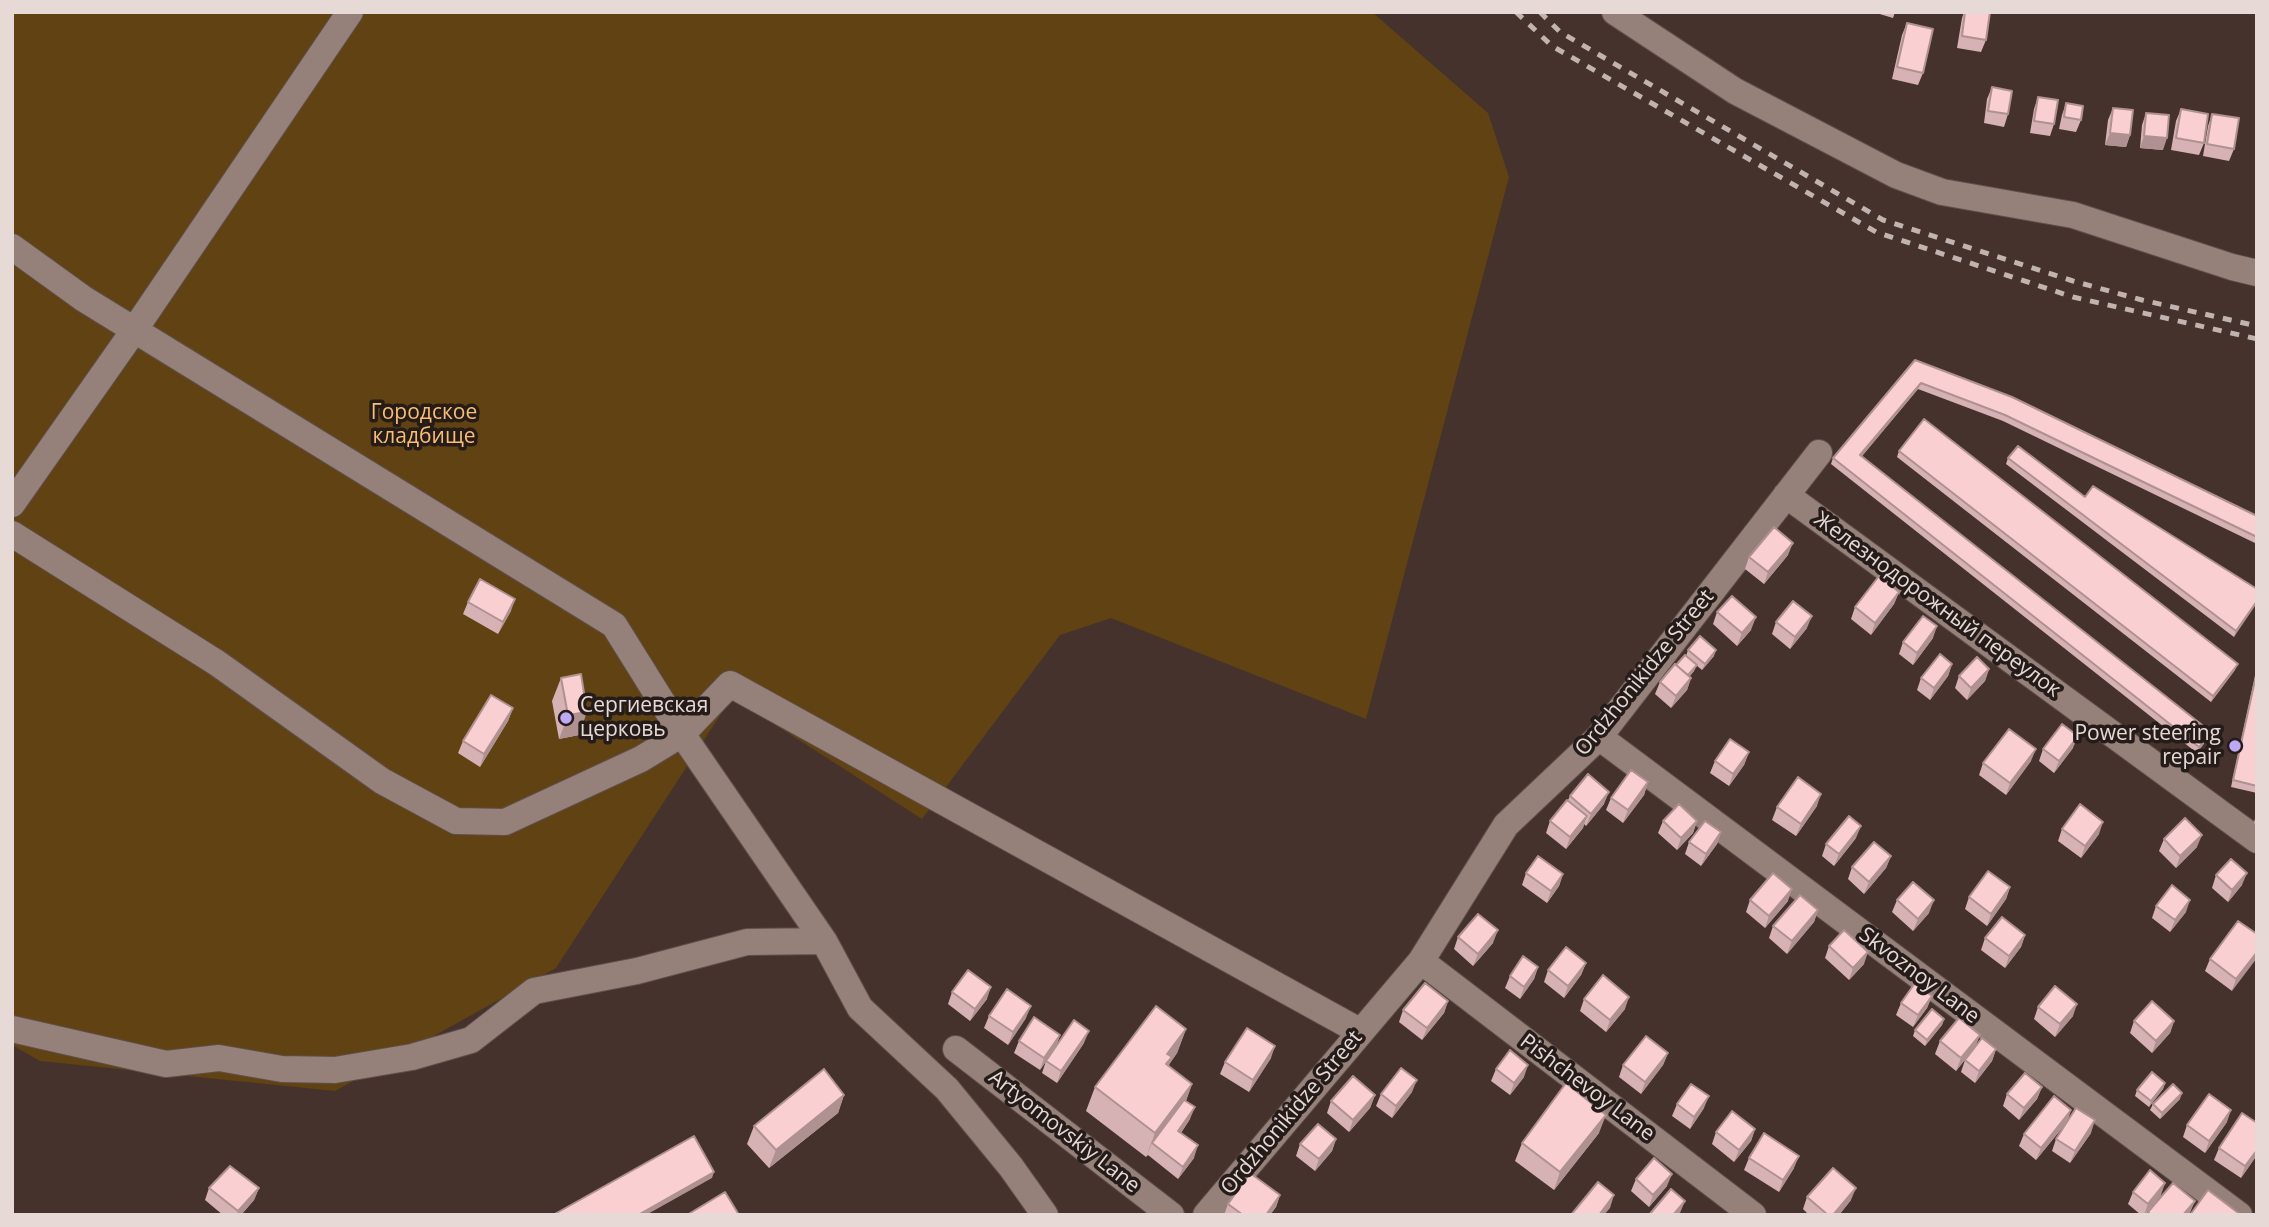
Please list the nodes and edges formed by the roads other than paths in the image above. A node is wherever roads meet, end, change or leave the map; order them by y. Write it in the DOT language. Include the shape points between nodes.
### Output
graph roads {
  1 [pos="350,12"];
  2 [pos="1626,16"];
  3 [pos="12,247"];
  4 [pos="2257,273"];
  5 [pos="135,329"];
  6 [pos="1819,453"];
  7 [pos="1786,495"];
  8 [pos="12,505"];
  9 [pos="12,534"];
  10 [pos="682,734"];
  11 [pos="1599,737"];
  12 [pos="2257,840"];
  13 [pos="824,941"];
  14 [pos="1421,961"];
  15 [pos="12,1029"];
  16 [pos="1361,1032"];
  17 [pos="956,1049"];
  18 [pos="1045,1215"];
  19 [pos="1171,1215"];
  20 [pos="1206,1215"];
  21 [pos="1753,1215"];
  22 [pos="2239,1215"];
  1 -- 5 [label="street"];
  2 -- 4 [label="street" via="1735,91 1896,175 1942,192 2073,215"];
  3 -- 5 [label="street"];
  5 -- 8 [label="street"];
  5 -- 10 [label="street" via="614,625"];
  6 -- 7 [label="street, Ordzhonikidze Street"];
  7 -- 11 [label="street, Ordzhonikidze Street"];
  7 -- 12 [label="street, Железнодорожный переулок"];
  9 -- 10 [label="street" via="217,663 382,781 456,821 505,822 641,760"];
  10 -- 13 [label="street"];
  10 -- 16 [label="street" via="730,684"];
  11 -- 14 [label="street, Ordzhonikidze Street" via="1506,825"];
  11 -- 22 [label="street, Skvoznoy Lane"];
  13 -- 15 [label="street" via="747,942 638,971 534,991 471,1040 412,1057 335,1070 282,1069 219,1058 166,1064"];
  13 -- 18 [label="street" via="860,1007 947,1089"];
  14 -- 16 [label="street, Ordzhonikidze Street"];
  14 -- 21 [label="street, Pishchevoy Lane"];
  16 -- 20 [label="street, Ordzhonikidze Street"];
  17 -- 19 [label="street, Artyomovskiy Lane"];
}
